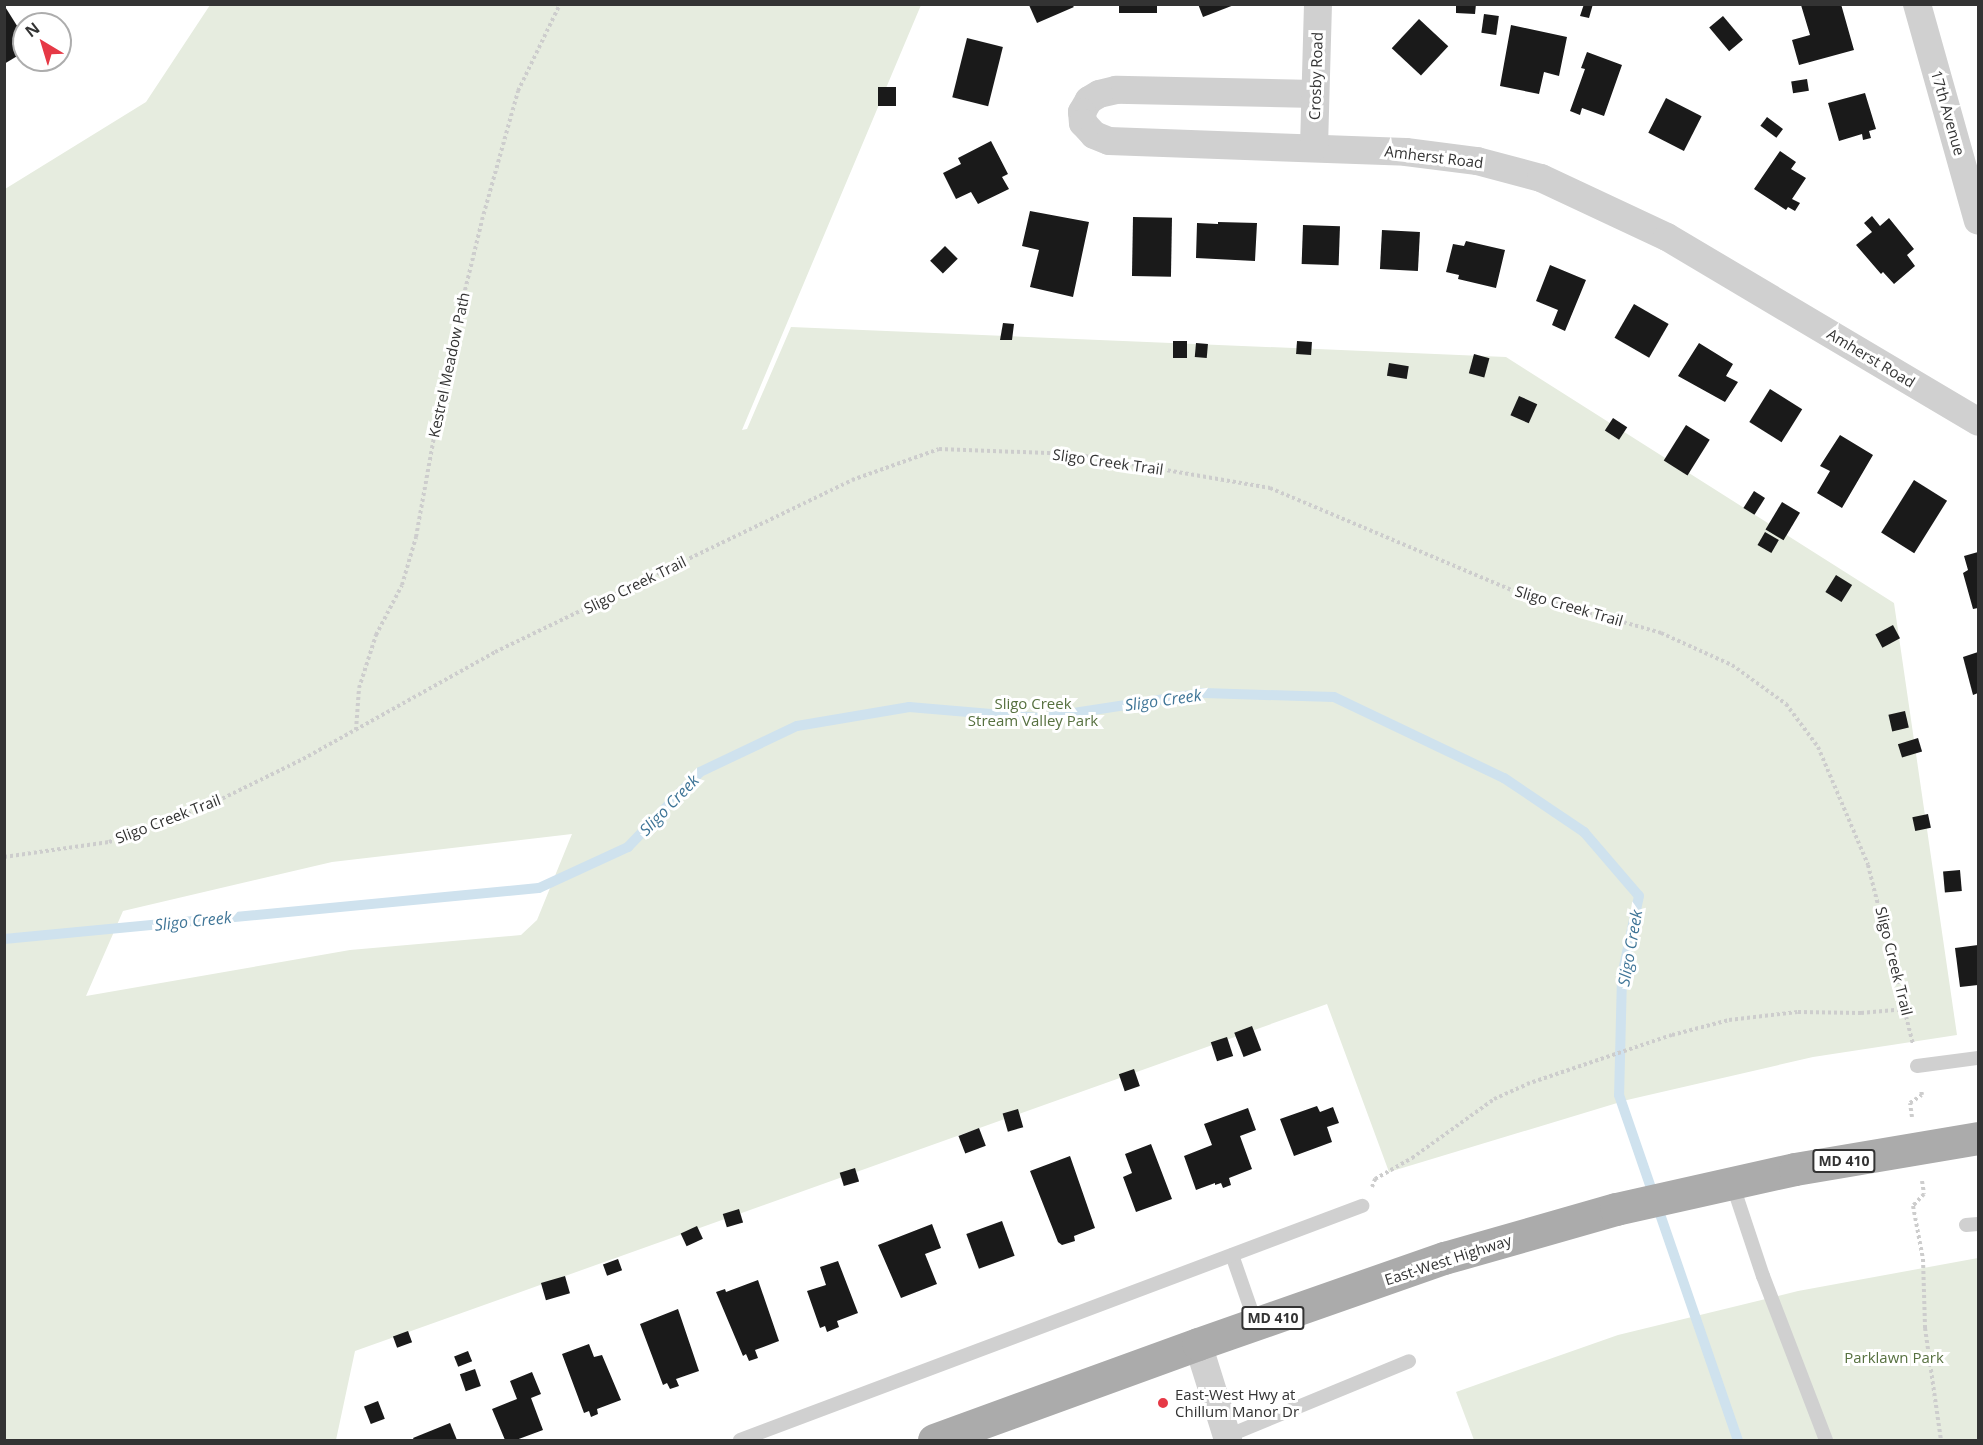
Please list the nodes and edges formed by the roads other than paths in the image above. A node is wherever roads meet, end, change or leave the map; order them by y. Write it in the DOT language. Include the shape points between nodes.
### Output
graph roads {
  1 [pos="1318,4"];
  2 [pos="1917,4"];
  3 [pos="1315,93"];
  4 [pos="1314,147"];
  5 [pos="1978,221"];
  6 [pos="1978,422"];
  7 [pos="1978,1058"];
  8 [pos="1917,1066"];
  9 [pos="1978,1138"];
  10 [pos="1721,1186"];
  11 [pos="1362,1206"];
  12 [pos="1232,1255"];
  13 [pos="1256,1324"];
  14 [pos="1198,1344"];
  15 [pos="1409,1361"];
  16 [pos="1223,1439"];
  17 [pos="740,1440"];
  18 [pos="934,1440"];
  19 [pos="1826,1440"];
  1 -- 3 [label="street, Crosby Road"];
  2 -- 5 [label="street, 17th Avenue"];
  3 -- 4 [label="street, Crosby Road"];
  3 -- 4 [label="street, Amherst Road" via="1116,90 1089,100 1082,112 1083,123 1094,135 1109,141"];
  4 -- 6 [label="street, Amherst Road" via="1477,161 1541,178 1667,237"];
  7 -- 8 [label="lane"];
  9 -- 10 [label="main road, East-West Highway / MD 410" via="1795,1169"];
  10 -- 13 [label="main road, East-West Highway / MD 410" via="1616,1209 1444,1258"];
  10 -- 19 [label="lane" via="1763,1276"];
  11 -- 12 [label="lane"];
  12 -- 13 [label="lane"];
  12 -- 17 [label="lane"];
  13 -- 14 [label="main road, East-West Highway / MD 410"];
  14 -- 16 [label="street"];
  14 -- 18 [label="main road, East-West Highway / MD 410"];
  15 -- 16 [label="lane"];
}
